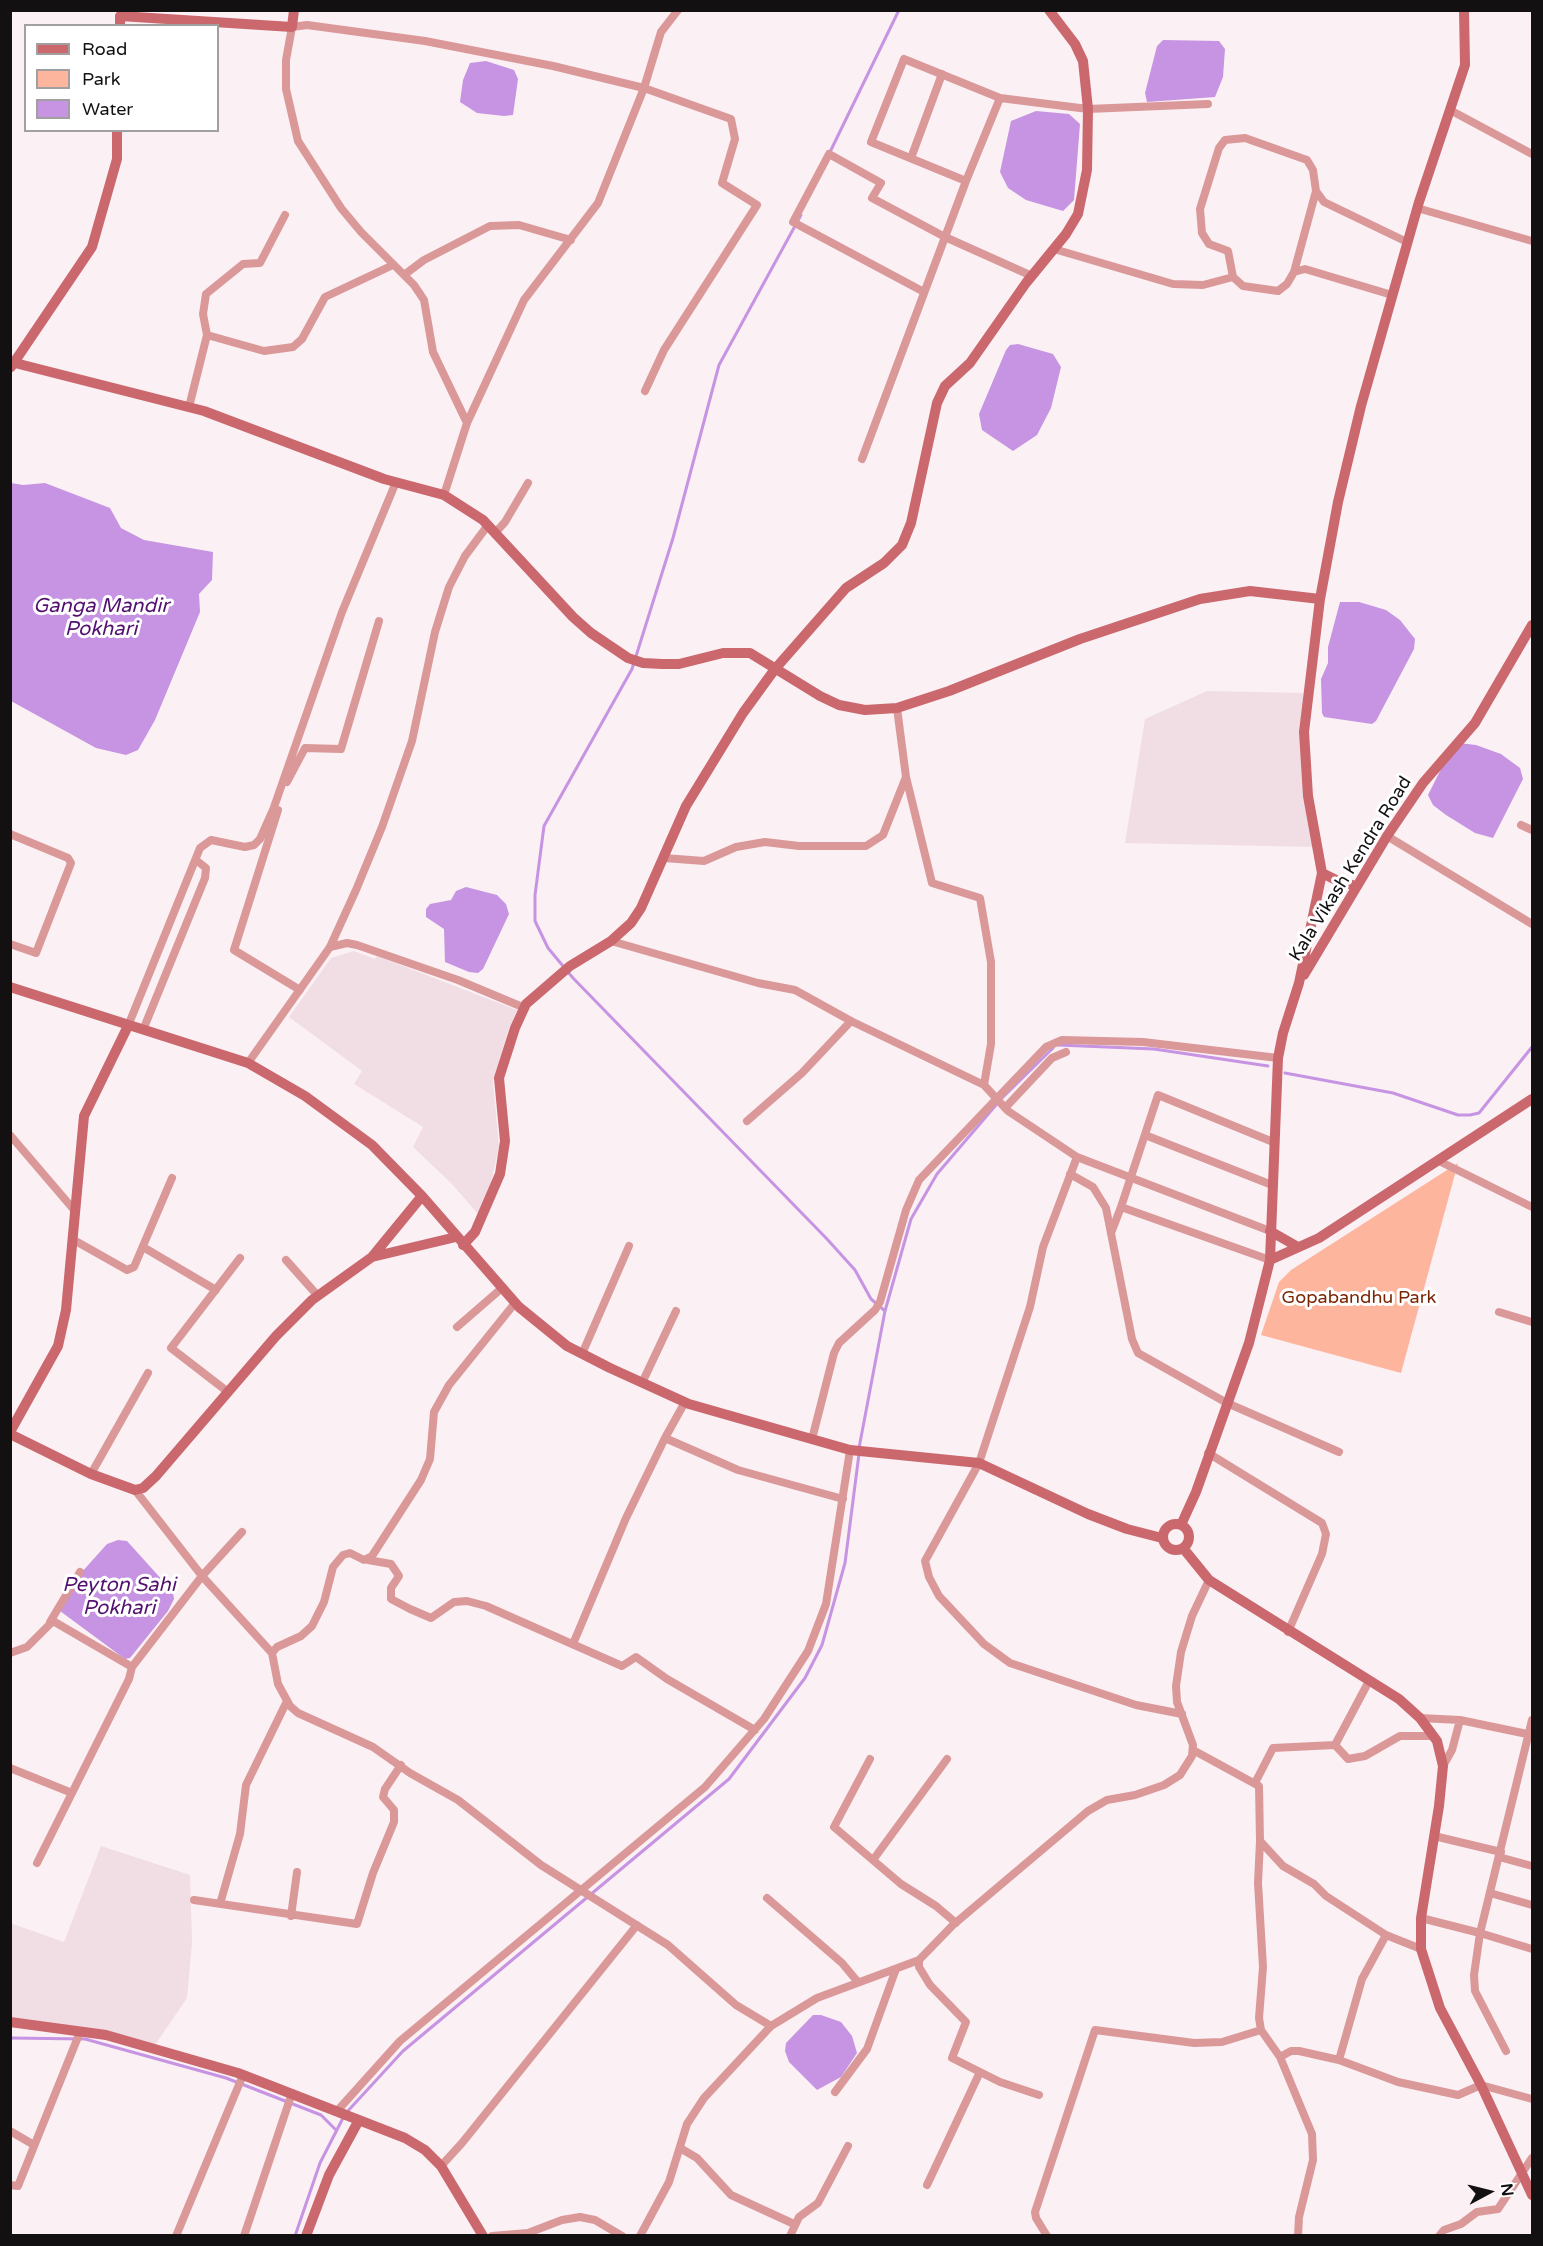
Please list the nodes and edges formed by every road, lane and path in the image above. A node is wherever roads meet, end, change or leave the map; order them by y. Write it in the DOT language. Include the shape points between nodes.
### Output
graph roads {
  1 [pos="294,10"];
  2 [pos="678,10"];
  3 [pos="1049,10"];
  4 [pos="1464,10"];
  5 [pos="109,11"];
  6 [pos="120,21"];
  7 [pos="206,24"];
  8 [pos="219,24"];
  9 [pos="292,27"];
  10 [pos="942,74"];
  11 [pos="644,88"];
  12 [pos="1000,98"];
  13 [pos="1208,104"];
  14 [pos="1088,109"];
  15 [pos="1450,110"];
  16 [pos="117,132"];
  17 [pos="1533,154"];
  18 [pos="911,158"];
  19 [pos="966,181"];
  20 [pos="1316,191"];
  21 [pos="1417,208"];
  22 [pos="285,215"];
  23 [pos="945,237"];
  24 [pos="571,240"];
  25 [pos="1533,241"];
  26 [pos="1407,242"];
  27 [pos="1054,249"];
  28 [pos="393,265"];
  29 [pos="1294,272"];
  30 [pos="404,276"];
  31 [pos="1032,276"];
  32 [pos="1233,278"];
  33 [pos="924,292"];
  34 [pos="1392,295"];
  35 [pos="207,335"];
  36 [pos="13,365"];
  37 [pos="645,391"];
  38 [pos="189,407"];
  39 [pos="467,423"];
  40 [pos="862,459"];
  41 [pos="396,482"];
  42 [pos="528,483"];
  43 [pos="444,495"];
  44 [pos="492,529"];
  45 [pos="1320,599"];
  46 [pos="379,621"];
  47 [pos="1533,625"];
  48 [pos="775,669"];
  49 [pos="897,708"];
  50 [pos="906,777"];
  51 [pos="1521,825"];
  52 [pos="1533,830"];
  53 [pos="10,834"];
  54 [pos="1388,836"];
  55 [pos="664,858"];
  56 [pos="196,860"];
  57 [pos="1322,873"];
  58 [pos="1357,886"];
  59 [pos="1533,924"];
  60 [pos="610,941"];
  61 [pos="10,944"];
  62 [pos="330,947"];
  63 [pos="1299,982"];
  64 [pos="10,987"];
  65 [pos="300,990"];
  66 [pos="525,1008"];
  67 [pos="851,1021"];
  68 [pos="128,1026"];
  69 [pos="142,1030"];
  70 [pos="1066,1052"];
  71 [pos="1278,1058"];
  72 [pos="248,1063"];
  73 [pos="984,1085"];
  74 [pos="996,1098"];
  75 [pos="1533,1098"];
  76 [pos="1005,1108"];
  77 [pos="747,1121"];
  78 [pos="10,1135"];
  79 [pos="1145,1135"];
  80 [pos="1274,1142"];
  81 [pos="1077,1157"];
  82 [pos="1439,1161"];
  83 [pos="1070,1174"];
  84 [pos="172,1178"];
  85 [pos="1131,1178"];
  86 [pos="1272,1185"];
  87 [pos="422,1196"];
  88 [pos="1121,1207"];
  89 [pos="1533,1207"];
  90 [pos="75,1211"];
  91 [pos="1270,1231"];
  92 [pos="1111,1234"];
  93 [pos="72,1239"];
  94 [pos="460,1241"];
  95 [pos="629,1246"];
  96 [pos="143,1247"];
  97 [pos="1298,1247"];
  98 [pos="372,1257"];
  99 [pos="240,1258"];
  100 [pos="286,1260"];
  101 [pos="1270,1260"];
  102 [pos="502,1288"];
  103 [pos="216,1290"];
  104 [pos="318,1296"];
  105 [pos="515,1303"];
  106 [pos="676,1311"];
  107 [pos="1499,1312"];
  108 [pos="1533,1322"];
  109 [pos="457,1327"];
  110 [pos="582,1354"];
  111 [pos="148,1373"];
  112 [pos="642,1383"];
  113 [pos="228,1392"];
  114 [pos="685,1402"];
  115 [pos="1227,1403"];
  116 [pos="11,1428"];
  117 [pos="665,1438"];
  118 [pos="812,1439"];
  119 [pos="853,1450"];
  120 [pos="1339,1452"];
  121 [pos="1208,1453"];
  122 [pos="979,1463"];
  123 [pos="91,1474"];
  124 [pos="135,1490"];
  125 [pos="843,1499"];
  126 [pos="1181,1525"];
  127 [pos="242,1532"];
  128 [pos="1162,1538"];
  129 [pos="1183,1548"];
  130 [pos="368,1560"];
  131 [pos="80,1572"];
  132 [pos="202,1576"];
  133 [pos="1209,1580"];
  134 [pos="50,1622"];
  135 [pos="1288,1632"];
  136 [pos="573,1644"];
  137 [pos="10,1653"];
  138 [pos="272,1653"];
  139 [pos="132,1668"];
  140 [pos="1370,1681"];
  141 [pos="287,1701"];
  142 [pos="1182,1714"];
  143 [pos="1420,1718"];
  144 [pos="1460,1720"];
  145 [pos="1533,1720"];
  146 [pos="756,1730"];
  147 [pos="1531,1734"];
  148 [pos="1433,1736"];
  149 [pos="1335,1745"];
  150 [pos="1193,1750"];
  151 [pos="870,1759"];
  152 [pos="946,1759"];
  153 [pos="401,1765"];
  154 [pos="1443,1766"];
  155 [pos="10,1768"];
  156 [pos="1255,1783"];
  157 [pos="72,1793"];
  158 [pos="1434,1836"];
  159 [pos="1260,1841"];
  160 [pos="1500,1854"];
  161 [pos="873,1860"];
  162 [pos="37,1863"];
  163 [pos="1533,1866"];
  164 [pos="297,1872"];
  165 [pos="583,1892"];
  166 [pos="1490,1893"];
  167 [pos="767,1898"];
  168 [pos="194,1900"];
  169 [pos="220,1904"];
  170 [pos="1533,1905"];
  171 [pos="291,1916"];
  172 [pos="1421,1918"];
  173 [pos="956,1923"];
  174 [pos="637,1925"];
  175 [pos="1480,1933"];
  176 [pos="1386,1935"];
  177 [pos="1421,1949"];
  178 [pos="1533,1949"];
  179 [pos="919,1960"];
  180 [pos="896,1969"];
  181 [pos="857,1981"];
  182 [pos="10,2022"];
  183 [pos="771,2026"];
  184 [pos="1261,2030"];
  185 [pos="80,2032"];
  186 [pos="1506,2051"];
  187 [pos="1280,2057"];
  188 [pos="1339,2060"];
  189 [pos="980,2072"];
  190 [pos="243,2075"];
  191 [pos="1481,2085"];
  192 [pos="836,2092"];
  193 [pos="292,2093"];
  194 [pos="1039,2095"];
  195 [pos="1533,2099"];
  196 [pos="339,2111"];
  197 [pos="358,2120"];
  198 [pos="10,2132"];
  199 [pos="34,2145"];
  200 [pos="848,2146"];
  201 [pos="680,2148"];
  202 [pos="1533,2158"];
  203 [pos="441,2166"];
  204 [pos="1521,2173"];
  205 [pos="10,2185"];
  206 [pos="927,2185"];
  207 [pos="1533,2194"];
  208 [pos="794,2224"];
  209 [pos="176,2235"];
  210 [pos="244,2235"];
  211 [pos="306,2235"];
  212 [pos="483,2235"];
  213 [pos="492,2235"];
  214 [pos="622,2235"];
  215 [pos="640,2235"];
  216 [pos="790,2235"];
  217 [pos="1047,2235"];
  218 [pos="1298,2235"];
  219 [pos="1439,2235"];
  1 -- 9 [label="street"];
  2 -- 11 [label="street" via="662,32"];
  3 -- 14 [label="street" via="1083,61"];
  4 -- 15 [label="street" via="1465,65"];
  5 -- 6 [label="street"];
  6 -- 7 [label="street"];
  8 -- 9 [label="street"];
  9 -- 11 [label="street" via="307,24 425,41"];
  9 -- 28 [label="street" via="286,89 298,141 341,208"];
  10 -- 12 [label="street"];
  10 -- 18 [label="street"];
  10 -- 18 [label="street" via="904,58 871,142"];
  11 -- 24 [label="street" via="598,203"];
  11 -- 37 [label="street" via="731,119 735,139 722,183 757,205 664,350"];
  12 -- 14 [label="street"];
  12 -- 19 [label="street"];
  13 -- 14 [label="street"];
  14 -- 27 [label="street" via="1087,170 1078,214"];
  15 -- 17 [label="street"];
  15 -- 21 [label="street"];
  16 -- 36 [label="street" via="117,159 92,247"];
  18 -- 19 [label="street"];
  19 -- 23 [label="street"];
  20 -- 26 [label="street" via="1324,202"];
  20 -- 29 [label="street"];
  20 -- 32 [label="street" via="1307,160 1245,138 1225,140 1200,209 1202,232 1209,244 1228,251"];
  21 -- 25 [label="street"];
  21 -- 26 [label="street"];
  22 -- 35 [label="street" via="260,263 243,264 206,294 203,314"];
  23 -- 31 [label="street"];
  23 -- 33 [label="street"];
  23 -- 33 [label="street" via="872,198 881,183 829,154 793,222"];
  24 -- 30 [label="street" via="519,225 490,226 424,260"];
  24 -- 39 [label="street" via="524,300"];
  26 -- 34 [label="street"];
  27 -- 31 [label="street"];
  27 -- 32 [label="street" via="1173,284 1203,285"];
  28 -- 30 [label="street"];
  28 -- 35 [label="street" via="325,297 302,339 293,347 264,351"];
  29 -- 32 [label="street" via="1278,291 1243,286"];
  29 -- 34 [label="street" via="1305,269"];
  30 -- 39 [label="street" via="424,300 434,352"];
  31 -- 48 [label="street" via="970,363 945,386 937,403 911,523 902,545 884,563 846,588"];
  33 -- 40 [label="street"];
  34 -- 45 [label="street" via="1338,502"];
  35 -- 38 [label="street"];
  36 -- 38 [label="street"];
  38 -- 41 [label="street"];
  39 -- 43 [label="street"];
  41 -- 43 [label="street"];
  41 -- 56 [label="street" via="342,612 260,838 245,847 211,840 200,848"];
  42 -- 44 [label="street" via="505,522"];
  43 -- 44 [label="street"];
  44 -- 48 [label="street" via="591,633 628,658 643,663 679,664 738,652 750,653"];
  44 -- 62 [label="street" via="465,556 448,587 412,741 373,848"];
  45 -- 49 [label="street" via="1250,591 1200,599 1126,622"];
  45 -- 57 [label="street" via="1304,732 1308,796"];
  46 -- 65 [label="street" via="341,749 305,748 288,779 234,950"];
  47 -- 54 [label="street, Kala Vikash Kendra Road" via="1475,723 1423,783"];
  48 -- 49 [label="street" via="839,705 865,710"];
  48 -- 55 [label="street" via="686,806"];
  49 -- 50 [label="street"];
  50 -- 55 [label="street" via="883,835 866,846 765,842 736,847 704,861"];
  50 -- 73 [label="street" via="932,883 980,898 991,962 991,1044"];
  51 -- 52 [label="street"];
  53 -- 61 [label="street" via="71,862 36,953"];
  54 -- 58 [label="street, Kala Vikash Kendra Road"];
  54 -- 59 [label="street"];
  55 -- 60 [label="street" via="641,908"];
  56 -- 68 [label="street"];
  56 -- 69 [label="street" via="206,868 205,878"];
  57 -- 58 [label="street"];
  57 -- 63 [label="street"];
  58 -- 63 [label="street, Kala Vikash Kendra Road"];
  60 -- 66 [label="street" via="570,966"];
  60 -- 67 [label="street" via="795,990"];
  62 -- 65 [label="street"];
  62 -- 66 [label="street" via="357,945"];
  63 -- 71 [label="street"];
  64 -- 68 [label="street"];
  65 -- 72 [label="street"];
  66 -- 94 [label="street" via="500,1078 505,1141 500,1174 475,1232"];
  67 -- 73 [label="street"];
  67 -- 77 [label="street"];
  68 -- 69 [label="street"];
  68 -- 90 [label="street" via="84,1116"];
  69 -- 72 [label="street"];
  70 -- 76 [label="street" via="1052,1058"];
  71 -- 74 [label="street" via="1143,1042 1062,1040 1046,1047"];
  71 -- 80 [label="street"];
  72 -- 87 [label="street" via="305,1096 372,1145"];
  73 -- 74 [label="street"];
  74 -- 76 [label="street"];
  74 -- 118 [label="street" via="919,1180 906,1210 880,1302 834,1353"];
  75 -- 82 [label="street"];
  76 -- 81 [label="street"];
  78 -- 90 [label="street"];
  79 -- 80 [label="street" via="1158,1095"];
  79 -- 85 [label="street"];
  79 -- 86 [label="street"];
  80 -- 86 [label="street"];
  81 -- 83 [label="street"];
  81 -- 85 [label="street"];
  82 -- 89 [label="street"];
  82 -- 97 [label="street" via="1319,1238"];
  83 -- 92 [label="street" via="1093,1186 1106,1208"];
  83 -- 122 [label="street" via="1043,1247 1030,1307"];
  84 -- 96 [label="street"];
  85 -- 88 [label="street"];
  85 -- 91 [label="street"];
  86 -- 91 [label="street"];
  87 -- 94 [label="street"];
  87 -- 98 [label="street"];
  88 -- 92 [label="street"];
  88 -- 101 [label="street"];
  90 -- 93 [label="street"];
  91 -- 97 [label="street"];
  91 -- 101 [label="street"];
  92 -- 115 [label="street" via="1138,1353"];
  93 -- 96 [label="street" via="127,1270 134,1267"];
  93 -- 116 [label="street" via="66,1310 58,1346"];
  94 -- 98 [label="street"];
  94 -- 102 [label="street"];
  95 -- 110 [label="street"];
  96 -- 103 [label="street"];
  97 -- 101 [label="street"];
  98 -- 104 [label="street"];
  99 -- 103 [label="street"];
  100 -- 104 [label="street"];
  101 -- 115 [label="street" via="1249,1343"];
  102 -- 105 [label="street"];
  102 -- 109 [label="street"];
  103 -- 113 [label="street" via="171,1348"];
  104 -- 113 [label="street" via="276,1336"];
  105 -- 110 [label="street"];
  105 -- 130 [label="street" via="449,1384 434,1412 430,1459 421,1480"];
  106 -- 112 [label="street"];
  107 -- 108 [label="street"];
  110 -- 112 [label="street"];
  111 -- 123 [label="street"];
  112 -- 114 [label="street"];
  113 -- 124 [label="street" via="156,1476"];
  114 -- 117 [label="street"];
  114 -- 118 [label="street"];
  115 -- 120 [label="street"];
  115 -- 121 [label="street"];
  116 -- 123 [label="street"];
  117 -- 125 [label="street" via="738,1470"];
  117 -- 136 [label="street"];
  118 -- 119 [label="street"];
  119 -- 122 [label="street"];
  119 -- 125 [label="street"];
  121 -- 126 [label="street"];
  121 -- 135 [label="street" via="1322,1523 1326,1534 1322,1554"];
  122 -- 128 [label="street" via="1088,1514"];
  122 -- 142 [label="street" via="925,1561 939,1596 984,1644 1010,1663 1136,1705"];
  123 -- 124 [label="street"];
  124 -- 132 [label="street"];
  125 -- 146 [label="street" via="826,1604 792,1680"];
  126 -- 128 [label="street" via="1167,1527"];
  126 -- 129 [label="street" via="1189,1536"];
  127 -- 132 [label="street"];
  128 -- 129 [label="street" via="1168,1548"];
  129 -- 133 [label="street"];
  130 -- 136 [label="street" via="391,1564 399,1576 391,1588 391,1599 431,1618 454,1602 466,1601"];
  130 -- 138 [label="street" via="350,1553 343,1556 333,1567 324,1602 312,1626"];
  131 -- 134 [label="street"];
  132 -- 138 [label="street"];
  132 -- 139 [label="street"];
  133 -- 135 [label="street"];
  133 -- 142 [label="street" via="1181,1652 1176,1686"];
  134 -- 137 [label="street" via="27,1647"];
  134 -- 139 [label="street"];
  135 -- 140 [label="street"];
  136 -- 146 [label="street" via="622,1666 636,1657"];
  138 -- 141 [label="street" via="273,1671"];
  139 -- 157 [label="street"];
  140 -- 143 [label="street"];
  140 -- 149 [label="street"];
  141 -- 153 [label="street" via="298,1713 373,1747"];
  141 -- 169 [label="street" via="246,1785 240,1834"];
  142 -- 150 [label="street"];
  143 -- 144 [label="street"];
  143 -- 148 [label="street"];
  144 -- 147 [label="street"];
  144 -- 154 [label="street"];
  145 -- 147 [label="street"];
  146 -- 165 [label="street" via="705,1786"];
  147 -- 160 [label="street"];
  148 -- 149 [label="street" via="1400,1736 1365,1756 1348,1759"];
  148 -- 154 [label="street"];
  149 -- 156 [label="street" via="1273,1748"];
  150 -- 156 [label="street"];
  150 -- 173 [label="street" via="1180,1775 1164,1785 1107,1800 1088,1811"];
  151 -- 161 [label="street" via="834,1827"];
  152 -- 161 [label="street"];
  153 -- 165 [label="street" via="458,1800 541,1865"];
  153 -- 171 [label="street" via="383,1797 395,1814 360,1921 352,1926"];
  154 -- 158 [label="street"];
  155 -- 157 [label="street"];
  156 -- 159 [label="street" via="1259,1786"];
  157 -- 162 [label="street"];
  158 -- 160 [label="street"];
  158 -- 172 [label="street"];
  159 -- 176 [label="street" via="1284,1866"];
  159 -- 184 [label="street"];
  160 -- 163 [label="street"];
  160 -- 166 [label="street"];
  161 -- 173 [label="street"];
  164 -- 171 [label="street"];
  165 -- 174 [label="street"];
  165 -- 196 [label="street" via="400,2041"];
  166 -- 170 [label="street"];
  166 -- 175 [label="street"];
  167 -- 181 [label="street" via="843,1963"];
  168 -- 169 [label="street"];
  169 -- 171 [label="street"];
  172 -- 175 [label="street"];
  172 -- 177 [label="street"];
  173 -- 179 [label="street"];
  174 -- 183 [label="street" via="687,1959 736,2005"];
  174 -- 203 [label="street"];
  175 -- 178 [label="street"];
  175 -- 186 [label="street" via="1475,1991"];
  176 -- 177 [label="street"];
  176 -- 188 [label="street" via="1362,1979"];
  177 -- 191 [label="street" via="1440,2008"];
  179 -- 180 [label="street"];
  179 -- 189 [label="street" via="930,1985 966,2022 952,2058"];
  180 -- 181 [label="street"];
  180 -- 192 [label="street" via="867,2049"];
  181 -- 183 [label="street" via="790,2012"];
  182 -- 185 [label="street"];
  183 -- 201 [label="street" via="704,2098 687,2124"];
  184 -- 187 [label="street"];
  184 -- 217 [label="street" via="1222,2042 1194,2043 1095,2030 1035,2212"];
  185 -- 190 [label="street" via="106,2035"];
  185 -- 199 [label="street"];
  187 -- 188 [label="street" via="1291,2051"];
  187 -- 218 [label="street" via="1312,2134 1313,2160"];
  188 -- 191 [label="street" via="1398,2082 1458,2095"];
  189 -- 194 [label="street"];
  189 -- 206 [label="street"];
  190 -- 193 [label="street"];
  190 -- 209 [label="street"];
  191 -- 195 [label="street"];
  191 -- 204 [label="street"];
  193 -- 196 [label="street"];
  193 -- 210 [label="street"];
  196 -- 197 [label="street"];
  197 -- 203 [label="street" via="405,2138"];
  197 -- 211 [label="street" via="325,2185"];
  198 -- 199 [label="street"];
  199 -- 205 [label="street" via="18,2186"];
  200 -- 208 [label="street" via="818,2203"];
  201 -- 208 [label="street" via="697,2158 731,2195"];
  201 -- 215 [label="street" via="669,2182"];
  202 -- 204 [label="street"];
  203 -- 212 [label="street"];
  204 -- 207 [label="street"];
  204 -- 219 [label="street" via="1498,2210 1477,2212"];
  208 -- 216 [label="street"];
  213 -- 214 [label="street" via="528,2233 580,2217 596,2220"];
}
